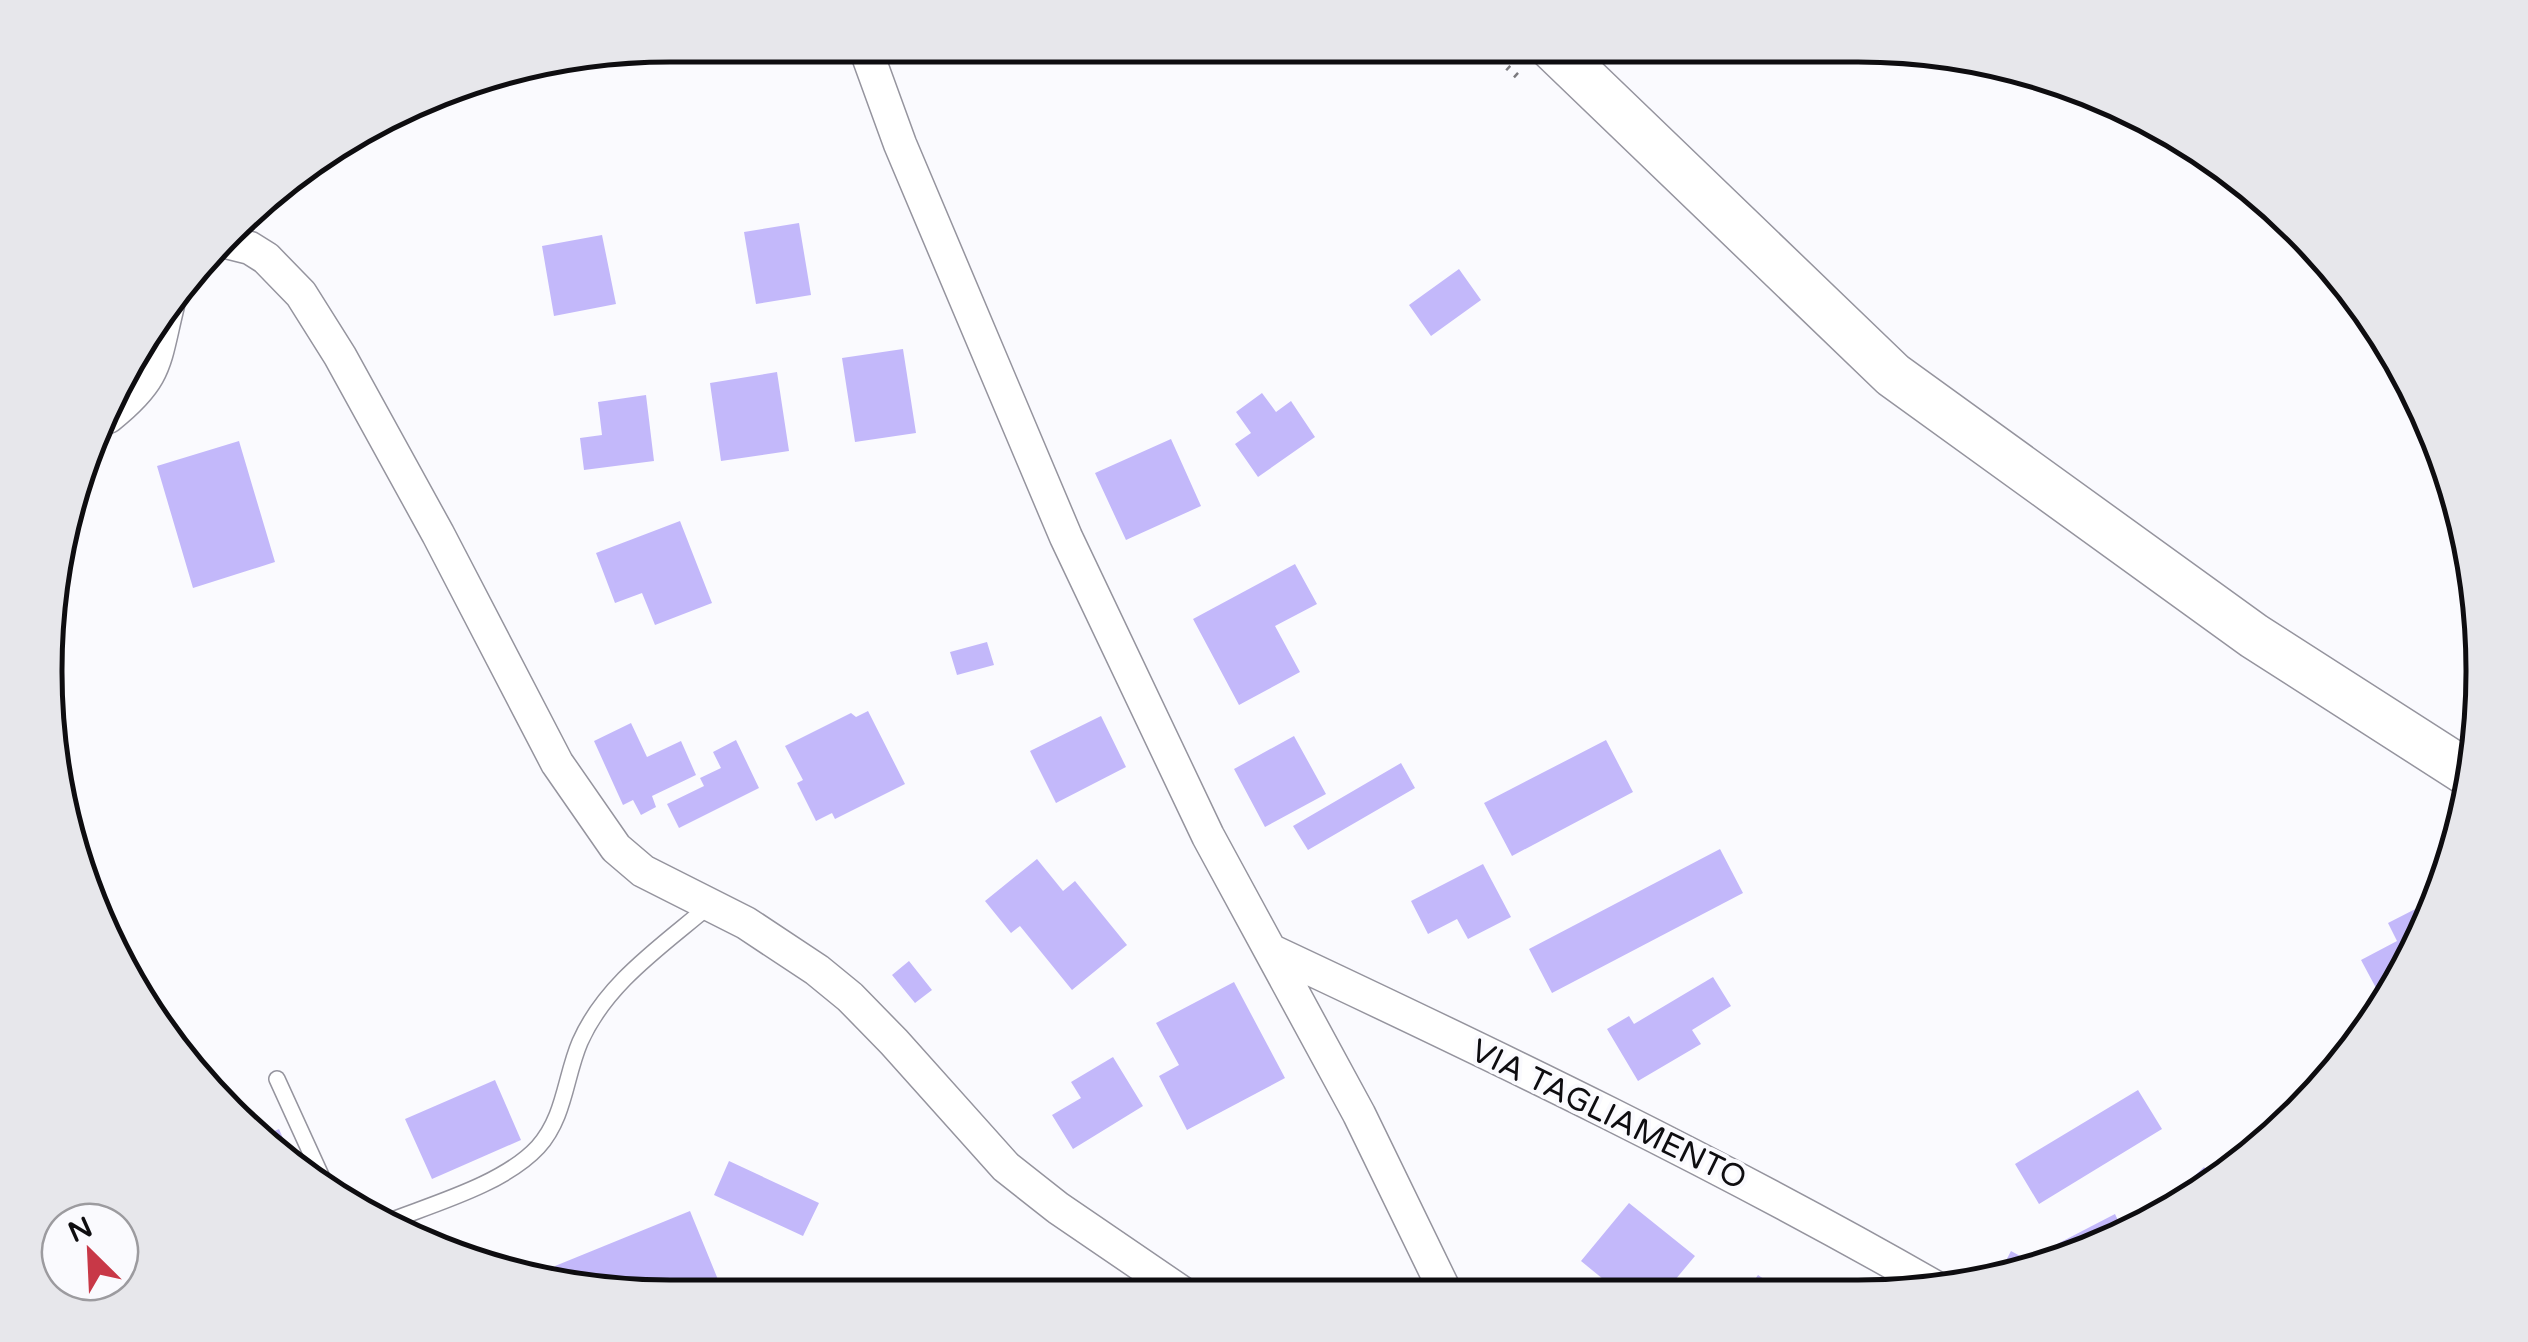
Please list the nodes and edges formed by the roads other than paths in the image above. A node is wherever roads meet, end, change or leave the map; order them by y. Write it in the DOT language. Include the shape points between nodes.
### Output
graph roads {
  1 [pos="870,62"];
  2 [pos="1567,62"];
  3 [pos="238,244"];
  4 [pos="160,340"];
  5 [pos="127,399"];
  6 [pos="2458,767"];
  7 [pos="710,905"];
  8 [pos="1270,950"];
  9 [pos="277,1079"];
  10 [pos="316,1165"];
  11 [pos="401,1216"];
  12 [pos="1916,1276"];
  13 [pos="1163,1280"];
  14 [pos="1440,1280"];
  1 -- 8 [label="street" via="1066,537 1208,836"];
  2 -- 6 [label="main road" via="1893,376 2254,636"];
  3 -- 7 [label="street" via="266,258 302,294 556,762 604,833 643,872"];
  4 -- 5 [label="street" via="156,362"];
  7 -- 11 [label="lane" via="610,993 580,1041 560,1112 536,1149 499,1175"];
  7 -- 13 [label="street" via="778,942 850,997 1006,1166"];
  8 -- 12 [label="street, VIA TAGLIAMENTO" via="1610,1112"];
  8 -- 14 [label="street"];
  9 -- 10 [label="lane"];
}
